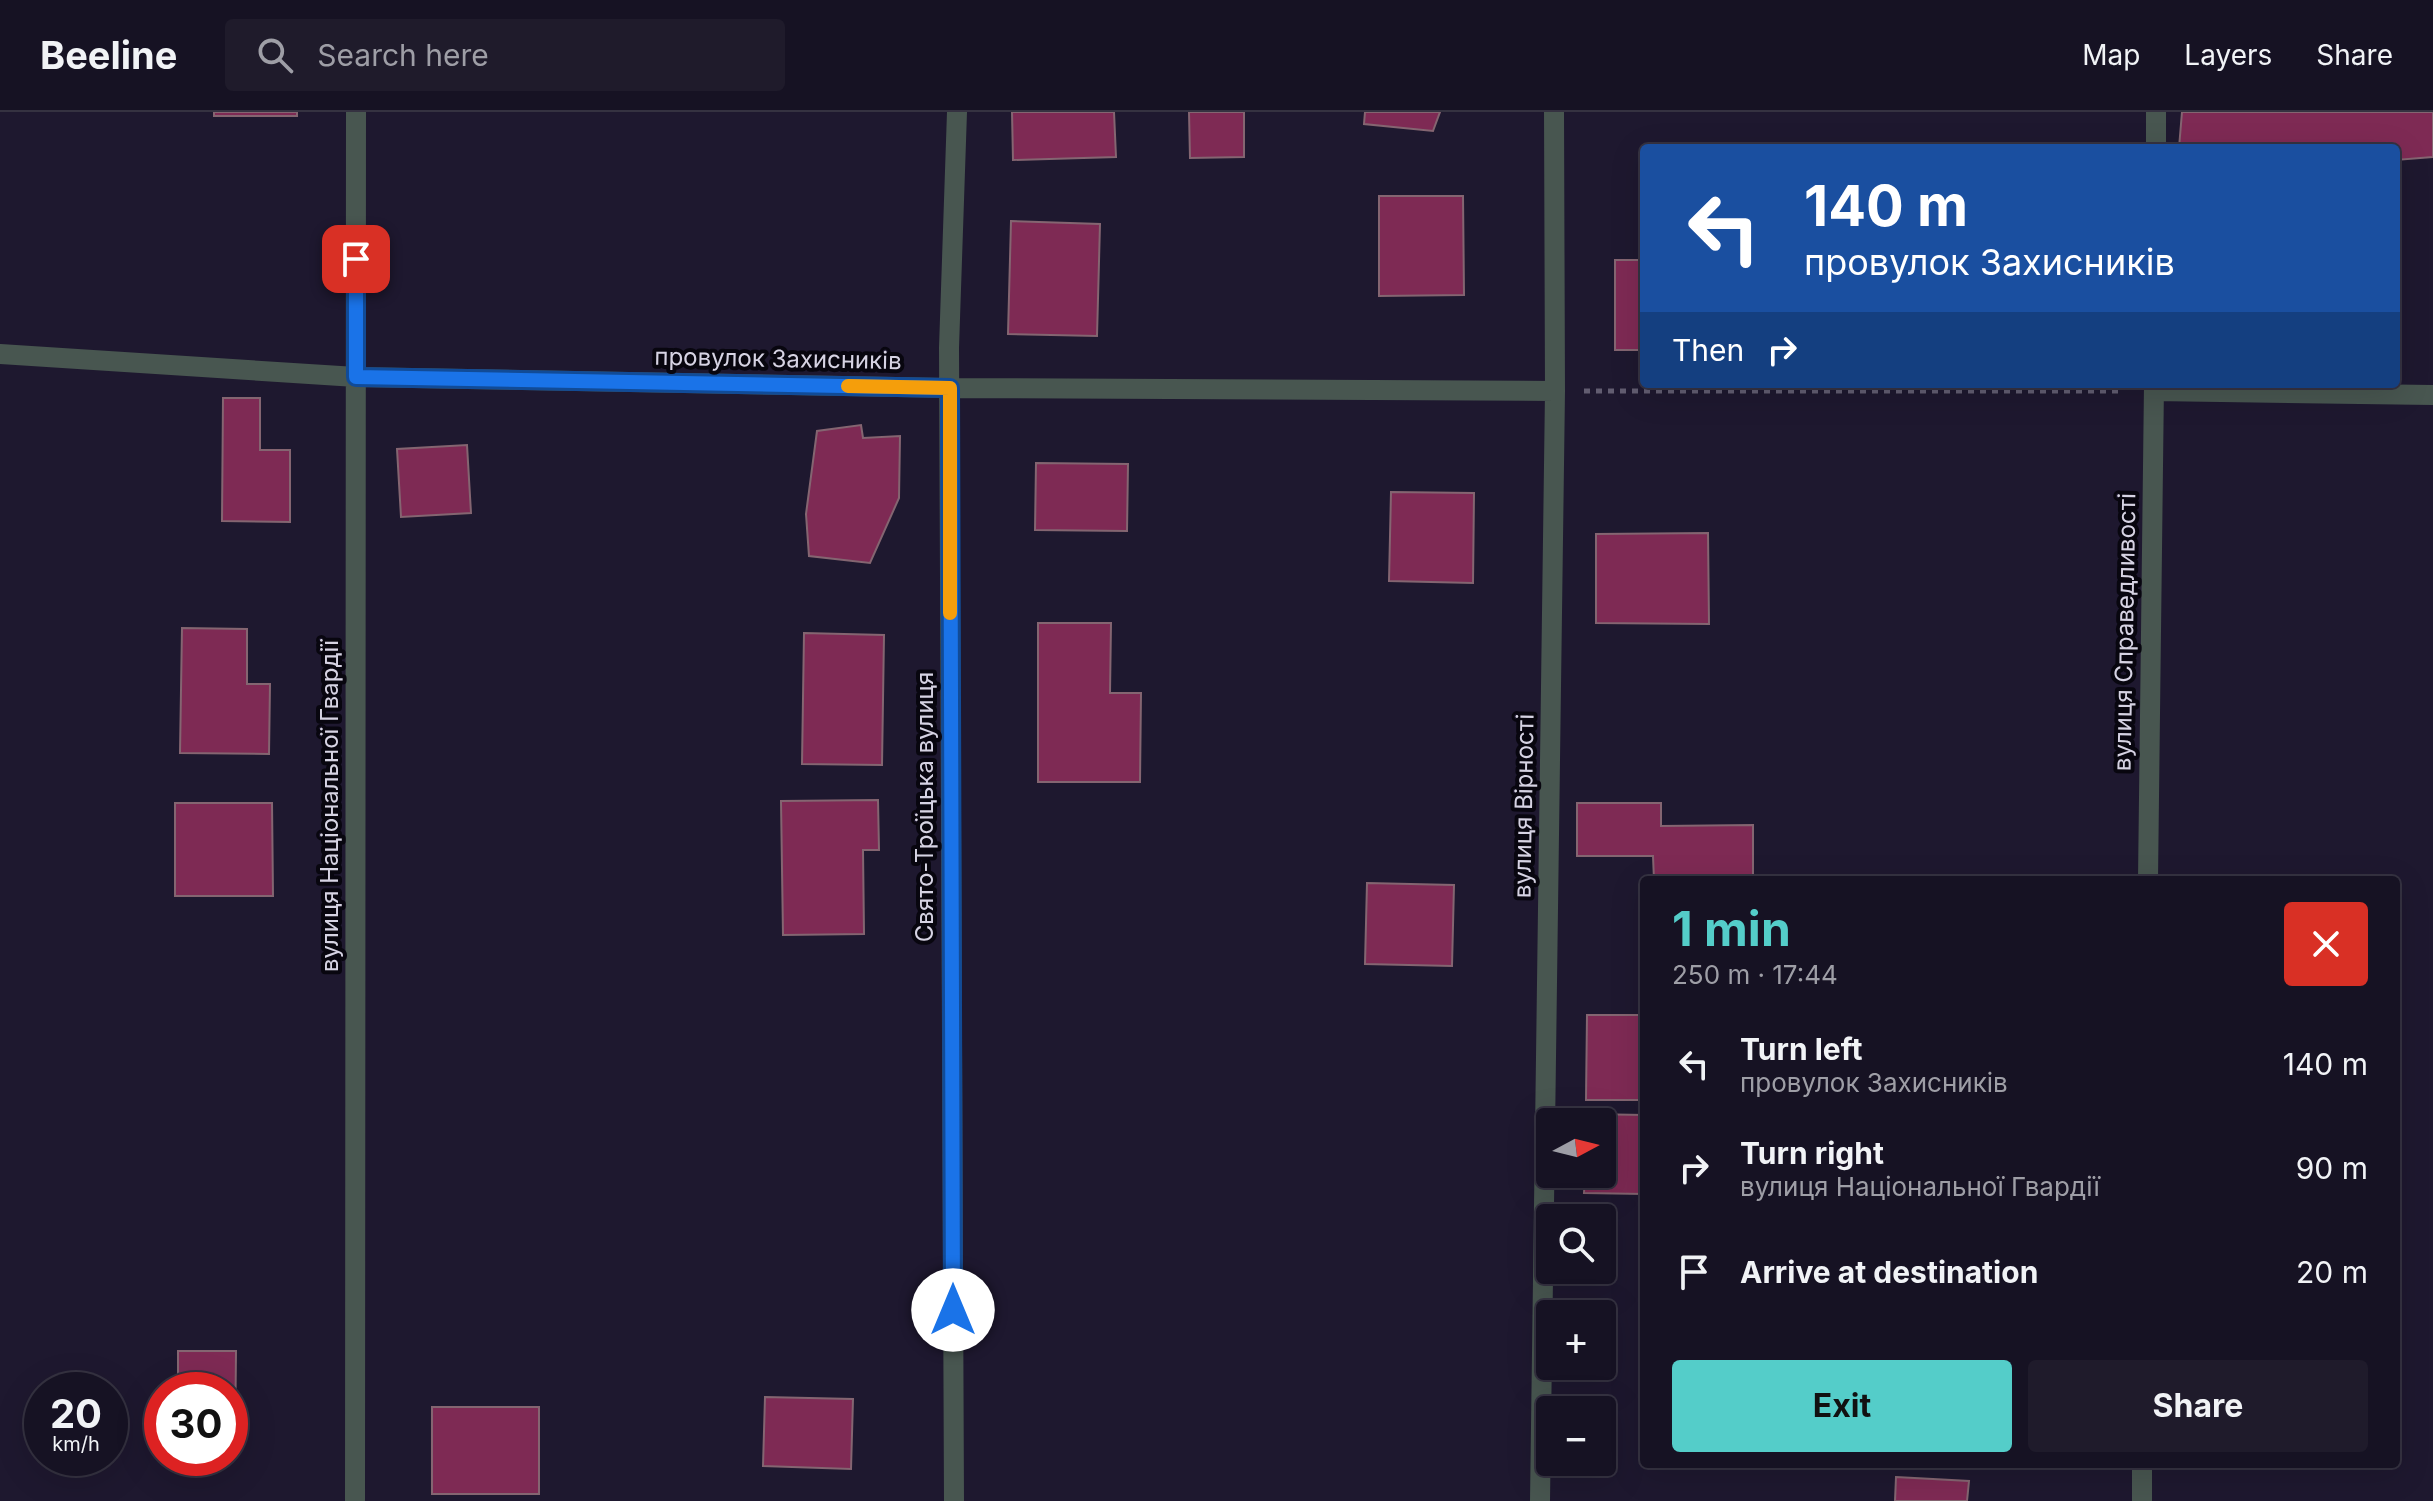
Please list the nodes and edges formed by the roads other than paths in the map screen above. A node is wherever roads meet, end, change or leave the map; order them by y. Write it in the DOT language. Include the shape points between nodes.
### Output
graph roads {
  1 [pos="356,112"];
  2 [pos="957,112"];
  3 [pos="1554,112"];
  4 [pos="2156,112"];
  5 [pos="2156,144"];
  6 [pos="0,354"];
  7 [pos="356,377"];
  8 [pos="950,388"];
  9 [pos="2154,388"];
  10 [pos="2189,388"];
  11 [pos="1555,391"];
  12 [pos="2433,395"];
  13 [pos="2148,876"];
  14 [pos="2142,1468"];
  15 [pos="355,1501"];
  16 [pos="954,1501"];
  17 [pos="1540,1501"];
  18 [pos="2142,1501"];
  1 -- 7 [label="street, вулиця Національної Гвардії"];
  2 -- 8 [label="street, Свято-Троїцька вулиця"];
  3 -- 11 [label="street, вулиця Вірності"];
  4 -- 5 [label="street"];
  6 -- 7 [label="street, провулок Захисників"];
  7 -- 8 [label="street, провулок Захисників"];
  7 -- 15 [label="street, вулиця Національної Гвардії"];
  8 -- 11 [label="street, провулок Захисників"];
  8 -- 16 [label="street, Свято-Троїцька вулиця"];
  9 -- 13 [label="street, вулиця Справедливості"];
  10 -- 12 [label="street"];
  11 -- 17 [label="street, вулиця Вірності"];
  14 -- 18 [label="street"];
}
